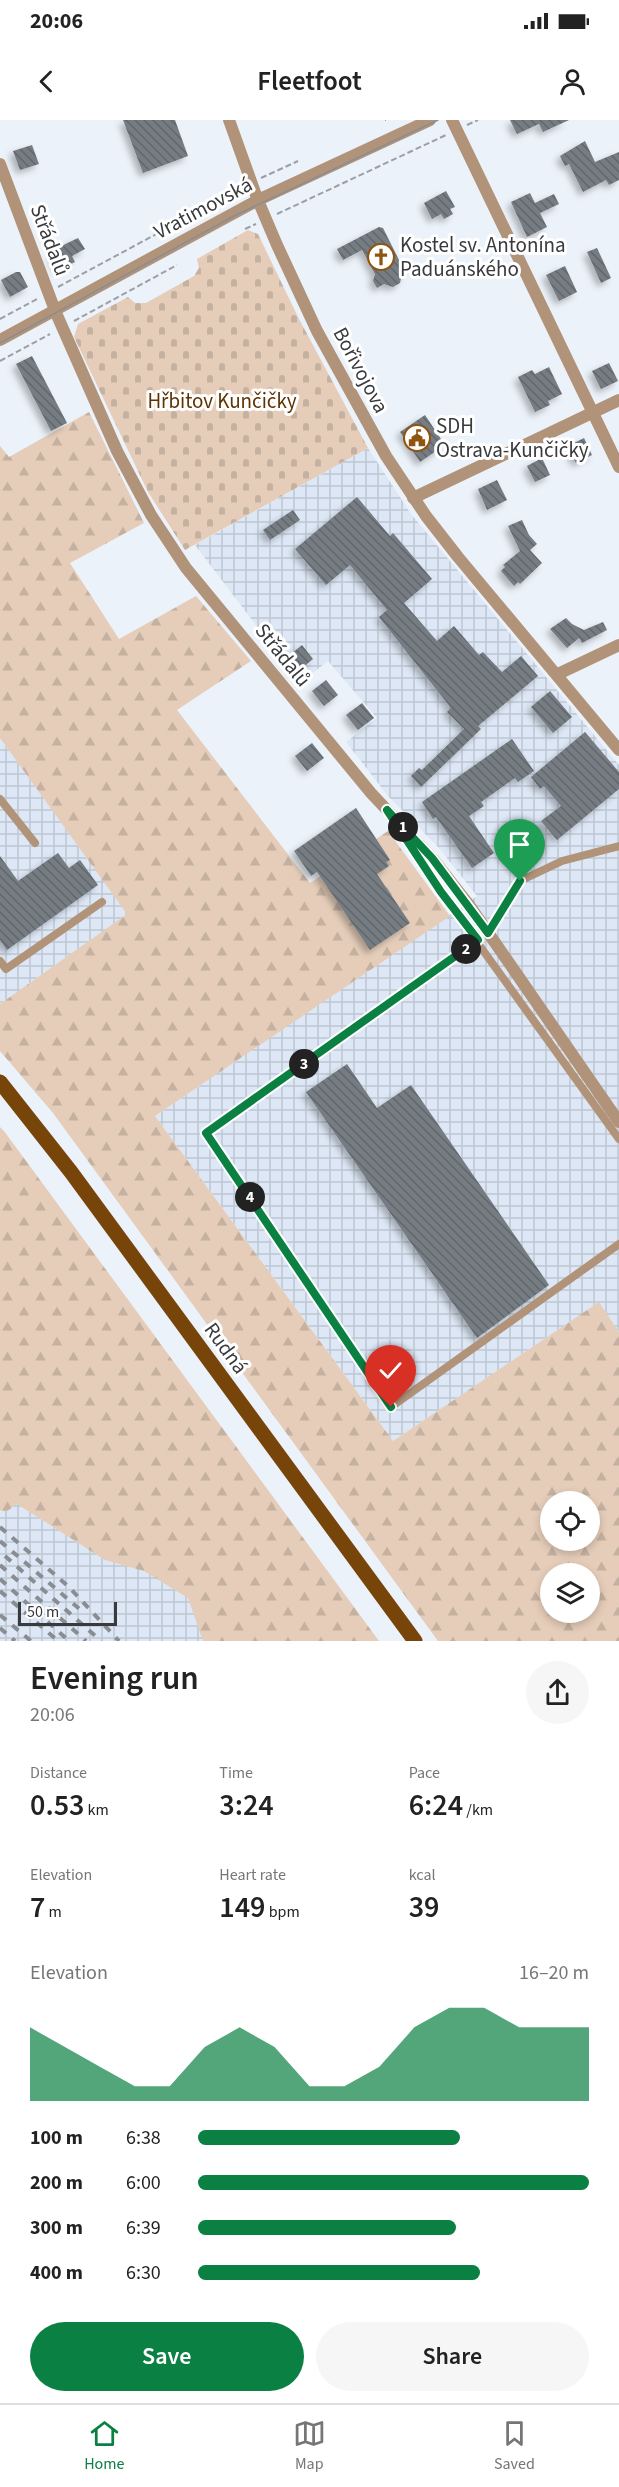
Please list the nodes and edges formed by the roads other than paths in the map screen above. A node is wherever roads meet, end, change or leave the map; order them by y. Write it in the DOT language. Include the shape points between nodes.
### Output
graph roads {
  1 [pos="229,120"];
  2 [pos="430,120"];
  3 [pos="455,125"];
  4 [pos="0,164"];
  5 [pos="258,200"];
  6 [pos="55,310"];
  7 [pos="0,340"];
  8 [pos="619,400"];
  9 [pos="593,413"];
  10 [pos="619,467"];
  11 [pos="413,498"];
  12 [pos="619,645"];
  13 [pos="558,674"];
  14 [pos="619,750"];
  15 [pos="0,799"];
  16 [pos="35,843"];
  17 [pos="619,846"];
  18 [pos="102,902"];
  19 [pos="483,937"];
  20 [pos="0,961"];
  21 [pos="0,1082"];
  22 [pos="619,1122"];
  23 [pos="619,1139"];
  24 [pos="619,1244"];
  25 [pos="415,1641"];
  1 -- 5 [label="street, Bořivojova"];
  2 -- 5 [label="street, Vratimovská"];
  3 -- 9 [label="street"];
  4 -- 6 [label="street, Střádalů"];
  5 -- 6 [label="street, Vratimovská"];
  5 -- 11 [label="street, Bořivojova" via="317,331"];
  6 -- 7 [label="street, Vratimovská"];
  6 -- 19 [label="street, Střádalů" via="117,451 151,515 186,568 387,810 432,858"];
  8 -- 9 [label="street"];
  9 -- 10 [label="street"];
  9 -- 11 [label="street"];
  11 -- 13 [label="street, Bořivojova"];
  12 -- 13 [label="street"];
  13 -- 14 [label="street, Bořivojova"];
  15 -- 16 [label="lane"];
  17 -- 19 [label="lane" via="562,861 520,881"];
  18 -- 20 [label="lane" via="6,969"];
  19 -- 22 [label="street, Střádalů"];
  19 -- 23 [label="lane"];
  19 -- 24 [label="lane" via="206,1133 391,1407"];
  21 -- 25 [label="main road, Rudná"];
}
